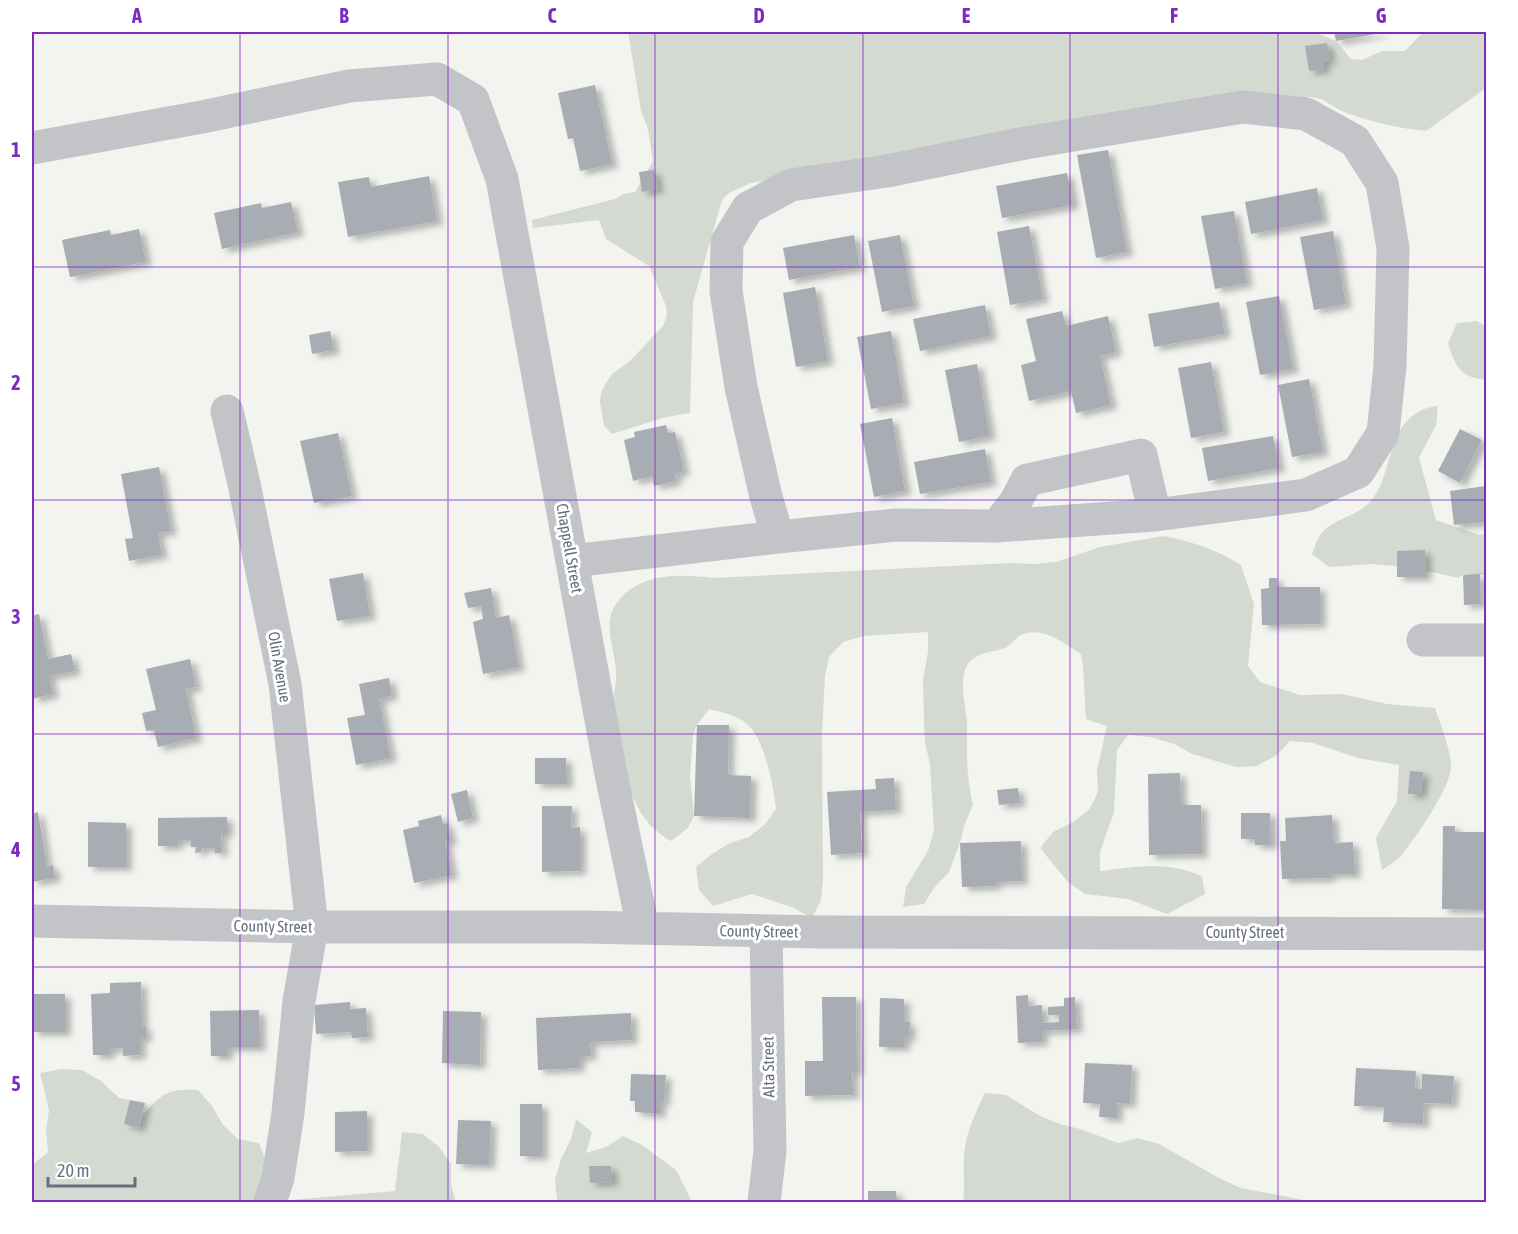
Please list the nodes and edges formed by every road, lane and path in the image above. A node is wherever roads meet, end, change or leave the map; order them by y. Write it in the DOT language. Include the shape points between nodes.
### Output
graph roads {
  1 [pos="32,148"];
  2 [pos="227,411"];
  3 [pos="1155,515"];
  4 [pos="998,525"];
  5 [pos="778,537"];
  6 [pos="572,561"];
  7 [pos="1423,640"];
  8 [pos="1486,640"];
  9 [pos="32,921"];
  10 [pos="312,927"];
  11 [pos="643,928"];
  12 [pos="766,931"];
  13 [pos="1486,934"];
  14 [pos="270,1203"];
  15 [pos="764,1203"];
  1 -- 6 [label="street, Chappell Street" via="349,86 437,79 473,100 504,191"];
  2 -- 10 [label="street, Olin Avenue" via="285,684"];
  3 -- 4 [label="street"];
  3 -- 4 [label="street" via="1141,455 1027,480"];
  3 -- 5 [label="street" via="1306,495 1358,472 1383,433 1390,366 1393,248 1382,183 1355,141 1306,114 1243,107 1155,120 887,171 791,185 748,208 727,242 726,291 741,387 765,497"];
  4 -- 5 [label="street" via="896,525"];
  5 -- 6 [label="street"];
  6 -- 11 [label="street, Chappell Street"];
  7 -- 8 [label="street"];
  9 -- 10 [label="street, County Street"];
  10 -- 11 [label="street, County Street"];
  10 -- 14 [label="street, Olin Avenue" via="299,1001 287,1124"];
  11 -- 12 [label="street, County Street"];
  12 -- 13 [label="street, County Street"];
  12 -- 15 [label="street, Alta Street" via="770,1151"];
}
